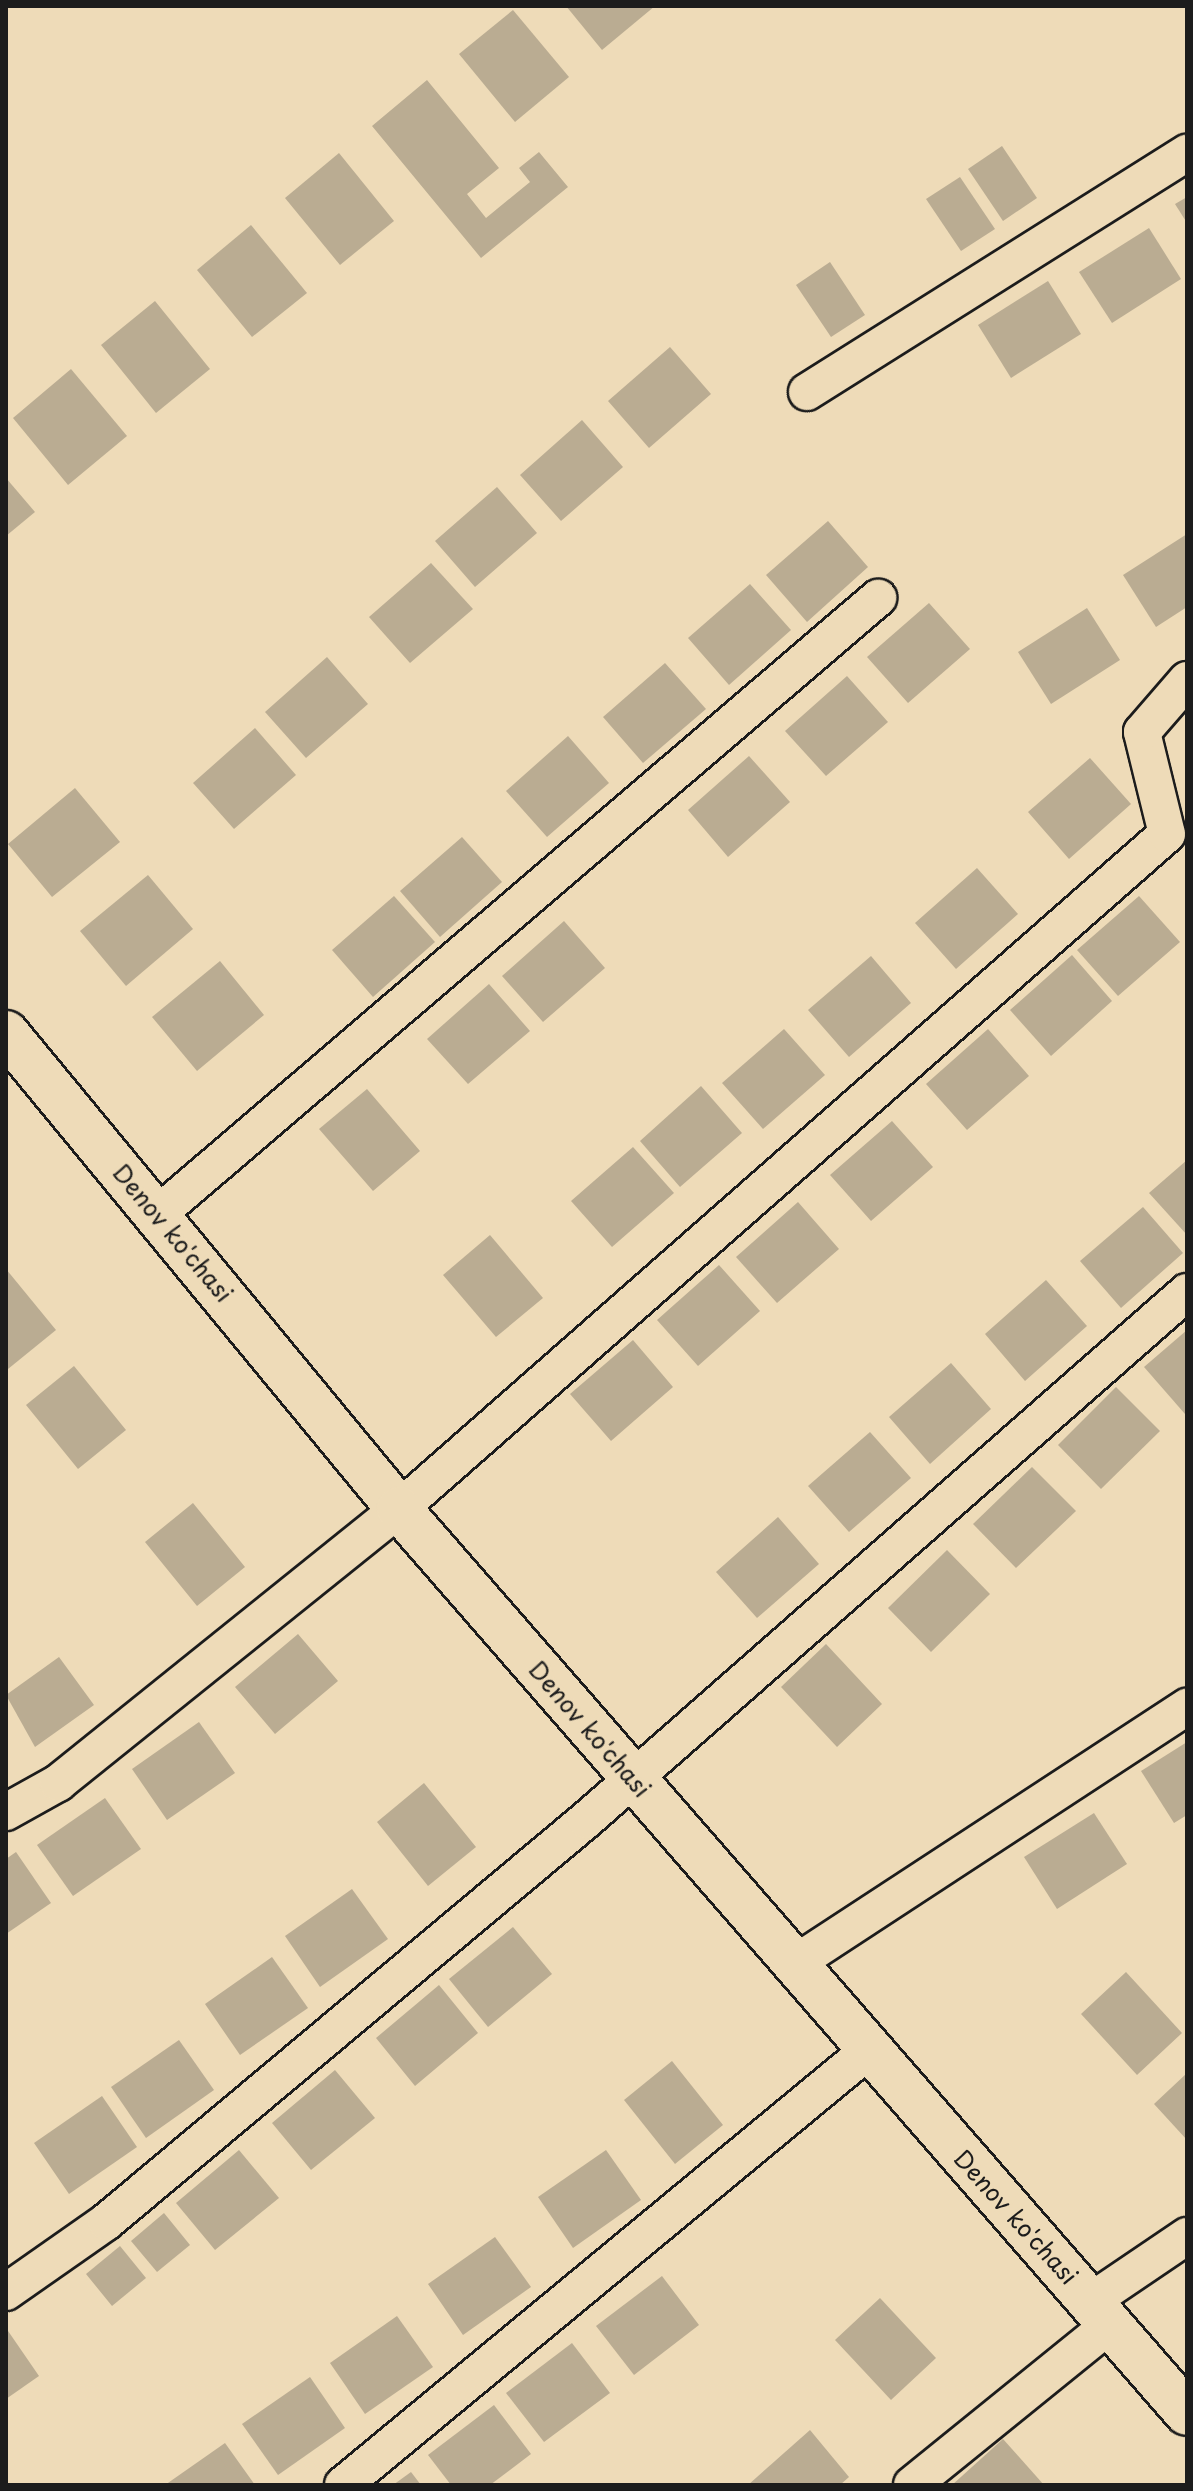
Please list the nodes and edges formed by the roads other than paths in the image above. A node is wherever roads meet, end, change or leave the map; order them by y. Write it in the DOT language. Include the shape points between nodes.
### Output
graph roads {
  1 [pos="1187,153"];
  2 [pos="807,392"];
  3 [pos="878,598"];
  4 [pos="1187,680"];
  5 [pos="6,1033"];
  6 [pos="158,1214"];
  7 [pos="1187,1292"];
  8 [pos="399,1509"];
  9 [pos="1187,1707"];
  10 [pos="634,1780"];
  11 [pos="6,1812"];
  12 [pos="794,1964"];
  13 [pos="869,2050"];
  14 [pos="1187,2236"];
  15 [pos="6,2292"];
  16 [pos="1101,2312"];
  17 [pos="1187,2413"];
  18 [pos="343,2485"];
  19 [pos="912,2485"];
  1 -- 2 [label="street"];
  3 -- 6 [label="street"];
  4 -- 8 [label="street" via="1142,732 1167,834"];
  5 -- 6 [label="street, Denov ko'chasi"];
  6 -- 8 [label="street, Denov ko'chasi"];
  7 -- 10 [label="street"];
  8 -- 10 [label="street, Denov ko'chasi"];
  8 -- 11 [label="street" via="58,1783"];
  9 -- 12 [label="street"];
  10 -- 12 [label="street, Denov ko'chasi"];
  10 -- 15 [label="street" via="106,2222"];
  12 -- 13 [label="street, Denov ko'chasi"];
  13 -- 16 [label="street, Denov ko'chasi"];
  13 -- 18 [label="street"];
  14 -- 16 [label="street"];
  16 -- 17 [label="street, Denov ko'chasi"];
  16 -- 19 [label="street"];
}
